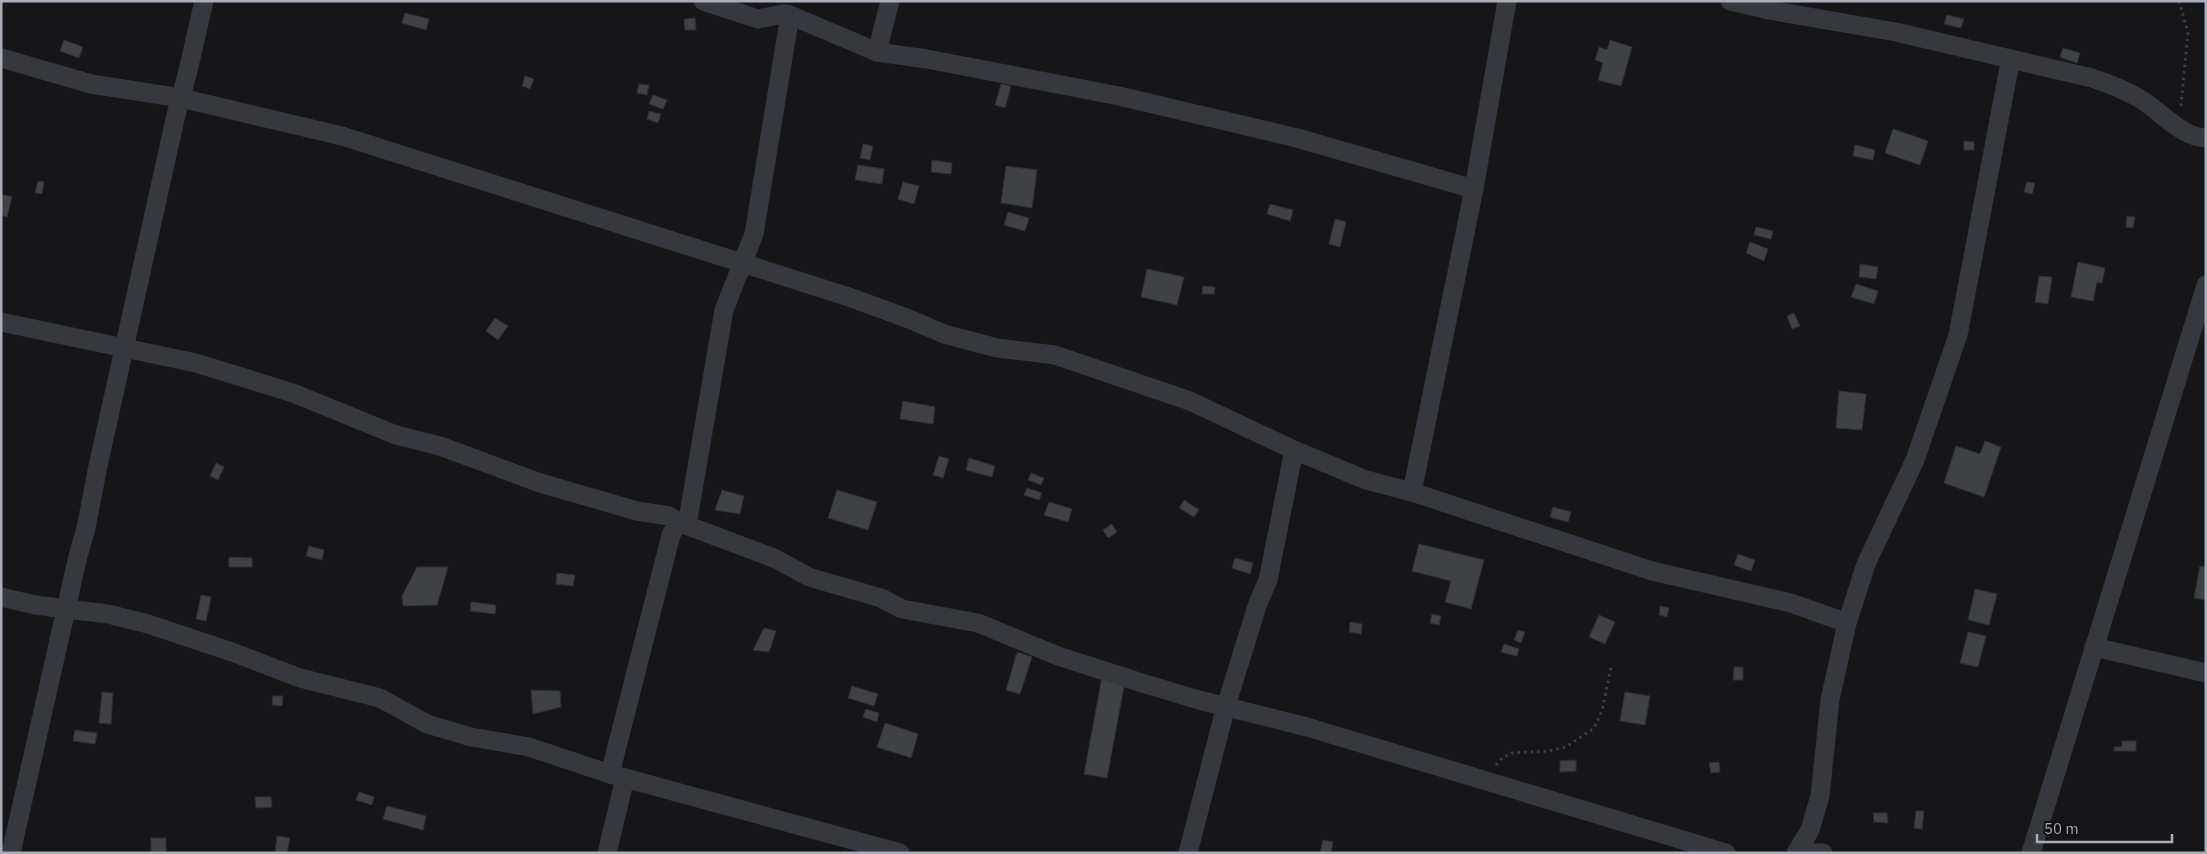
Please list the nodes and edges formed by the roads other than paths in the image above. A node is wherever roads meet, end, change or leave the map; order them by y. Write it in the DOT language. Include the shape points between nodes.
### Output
graph roads {
  1 [pos="204,1"];
  2 [pos="703,1"];
  3 [pos="890,1"];
  4 [pos="1507,1"];
  5 [pos="1730,1"];
  6 [pos="790,15"];
  7 [pos="877,52"];
  8 [pos="1,58"];
  9 [pos="2009,68"];
  10 [pos="180,98"];
  11 [pos="2206,138"];
  12 [pos="1474,189"];
  13 [pos="743,263"];
  14 [pos="2206,285"];
  15 [pos="1,322"];
  16 [pos="125,346"];
  17 [pos="1294,450"];
  18 [pos="1412,492"];
  19 [pos="682,524"];
  20 [pos="1,597"];
  21 [pos="66,609"];
  22 [pos="1847,623"];
  23 [pos="2094,647"];
  24 [pos="2206,673"];
  25 [pos="1226,706"];
  26 [pos="618,776"];
  27 [pos="11,853"];
  28 [pos="607,853"];
  29 [pos="900,853"];
  30 [pos="1188,853"];
  31 [pos="1726,853"];
  32 [pos="1796,853"];
  33 [pos="1813,853"];
  34 [pos="1823,853"];
  35 [pos="2031,853"];
  1 -- 10 [label="street"];
  2 -- 6 [label="street" via="758,19"];
  3 -- 7 [label="street"];
  4 -- 12 [label="street"];
  5 -- 11 [label="street" via="1896,32 2092,78 2119,87 2178,127 2198,138"];
  6 -- 7 [label="street"];
  6 -- 13 [label="street" via="754,234"];
  7 -- 12 [label="street" via="1118,96 1297,138"];
  8 -- 10 [label="street" via="112,88"];
  9 -- 22 [label="street" via="1958,334 1915,460 1866,564"];
  10 -- 13 [label="street" via="342,136"];
  10 -- 16 [label="street"];
  12 -- 18 [label="street"];
  13 -- 17 [label="street" via="909,318 944,334 997,348 1054,355 1130,380 1190,401"];
  13 -- 19 [label="street" via="724,310"];
  14 -- 23 [label="street"];
  15 -- 16 [label="street"];
  16 -- 19 [label="street" via="196,363 284,390 396,435 440,446 540,483 668,516"];
  16 -- 21 [label="street"];
  17 -- 18 [label="street" via="1366,480"];
  17 -- 25 [label="street" via="1268,580"];
  18 -- 22 [label="street" via="1652,571 1791,603"];
  19 -- 25 [label="street" via="776,559 809,577 881,598 902,609 978,623 1088,666"];
  19 -- 26 [label="street" via="671,535"];
  20 -- 21 [label="street"];
  21 -- 26 [label="street" via="108,614 148,624 300,678 380,698 427,724 471,737 529,747"];
  21 -- 27 [label="street"];
  22 -- 32 [label="street" via="1830,700 1820,796 1810,830"];
  23 -- 24 [label="street"];
  23 -- 35 [label="street"];
  25 -- 30 [label="street"];
  25 -- 31 [label="street" via="1307,727"];
  26 -- 28 [label="street"];
  26 -- 29 [label="street"];
  33 -- 34 [label="street"];
}
